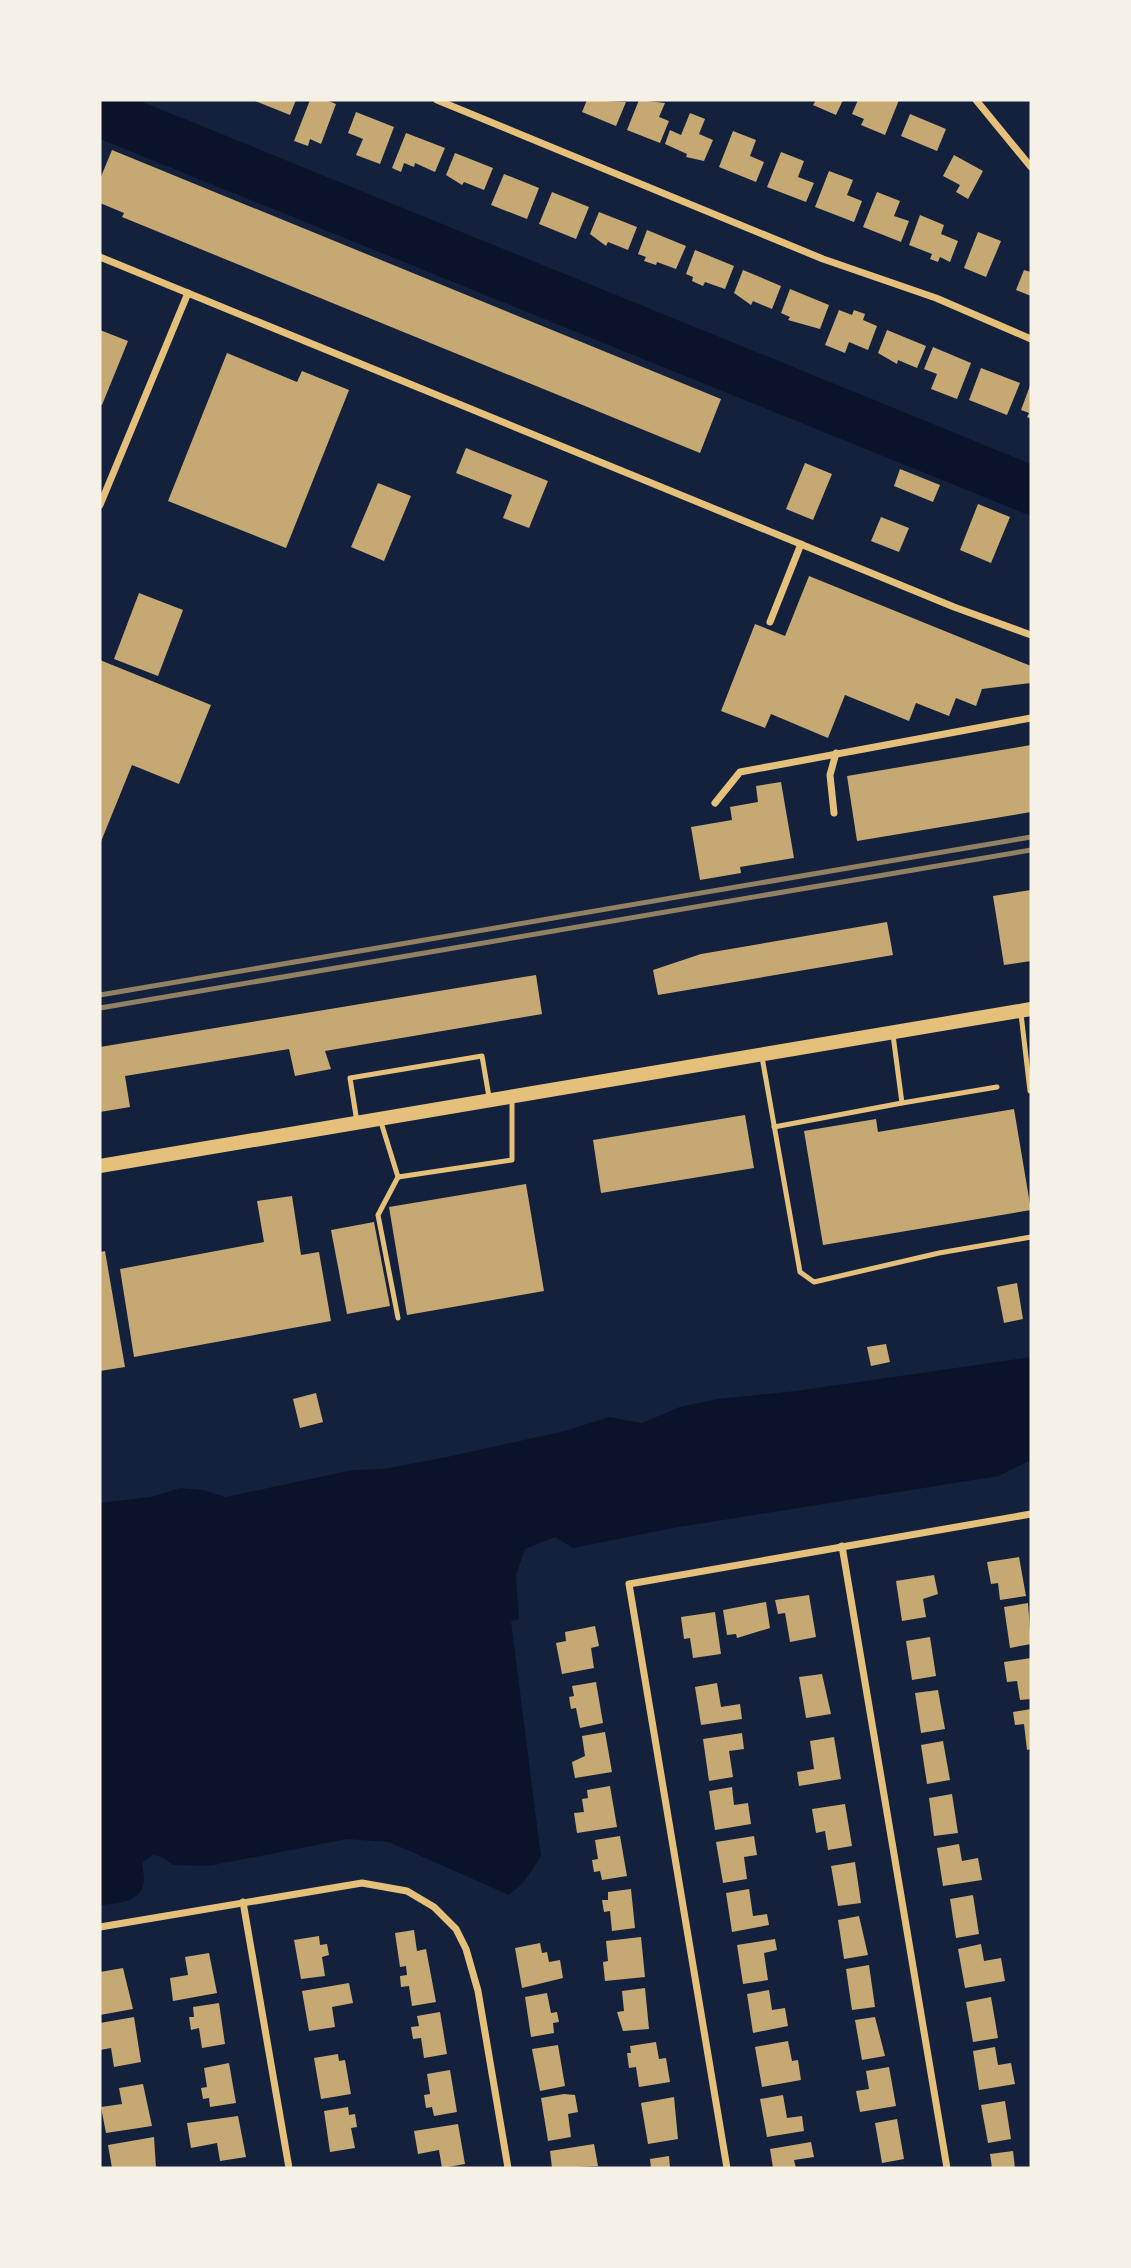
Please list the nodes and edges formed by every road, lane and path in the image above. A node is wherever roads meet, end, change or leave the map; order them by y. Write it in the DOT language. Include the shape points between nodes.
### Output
graph roads {
  1 [pos="437,100"];
  2 [pos="976,100"];
  3 [pos="1031,167"];
  4 [pos="100,257"];
  5 [pos="188,293"];
  6 [pos="1031,339"];
  7 [pos="100,505"];
  8 [pos="801,544"];
  9 [pos="770,622"];
  10 [pos="1031,635"];
  11 [pos="1031,718"];
  12 [pos="836,754"];
  13 [pos="715,803"];
  14 [pos="834,813"];
  15 [pos="1026,1010"];
  16 [pos="892,1032"];
  17 [pos="761,1054"];
  18 [pos="997,1087"];
  19 [pos="1030,1091"];
  20 [pos="512,1096"];
  21 [pos="489,1100"];
  22 [pos="902,1103"];
  23 [pos="380,1119"];
  24 [pos="357,1123"];
  25 [pos="774,1126"];
  26 [pos="100,1166"];
  27 [pos="398,1177"];
  28 [pos="1031,1237"];
  29 [pos="398,1318"];
  30 [pos="1031,1514"];
  31 [pos="842,1546"];
  32 [pos="243,1902"];
  33 [pos="100,1927"];
  34 [pos="289,2168"];
  35 [pos="508,2168"];
  36 [pos="727,2168"];
  37 [pos="947,2168"];
  1 -- 6 [label="street" via="822,259 936,298"];
  2 -- 3 [label="street"];
  4 -- 5 [label="street"];
  5 -- 7 [label="street"];
  5 -- 8 [label="street"];
  8 -- 9 [label="street"];
  8 -- 10 [label="street"];
  11 -- 12 [label="street"];
  12 -- 13 [label="street" via="740,772"];
  12 -- 14 [label="street" via="830,775"];
  15 -- 16 [label="main road"];
  15 -- 19 [label="lane"];
  16 -- 17 [label="main road"];
  16 -- 22 [label="lane"];
  17 -- 20 [label="main road"];
  17 -- 25 [label="lane"];
  18 -- 22 [label="lane"];
  20 -- 21 [label="main road"];
  20 -- 27 [label="lane" via="512,1160"];
  21 -- 23 [label="main road"];
  21 -- 24 [label="lane" via="482,1056 363,1075 350,1078"];
  22 -- 25 [label="lane"];
  23 -- 24 [label="main road"];
  23 -- 27 [label="lane"];
  24 -- 26 [label="main road"];
  25 -- 28 [label="lane" via="800,1272 814,1282"];
  27 -- 29 [label="lane" via="378,1215"];
  30 -- 31 [label="street"];
  31 -- 36 [label="street" via="629,1584"];
  31 -- 37 [label="street"];
  32 -- 33 [label="street"];
  32 -- 34 [label="street"];
  32 -- 35 [label="street" via="362,1883 383,1885 416,1896 452,1925 466,1949 478,1991"];
}
